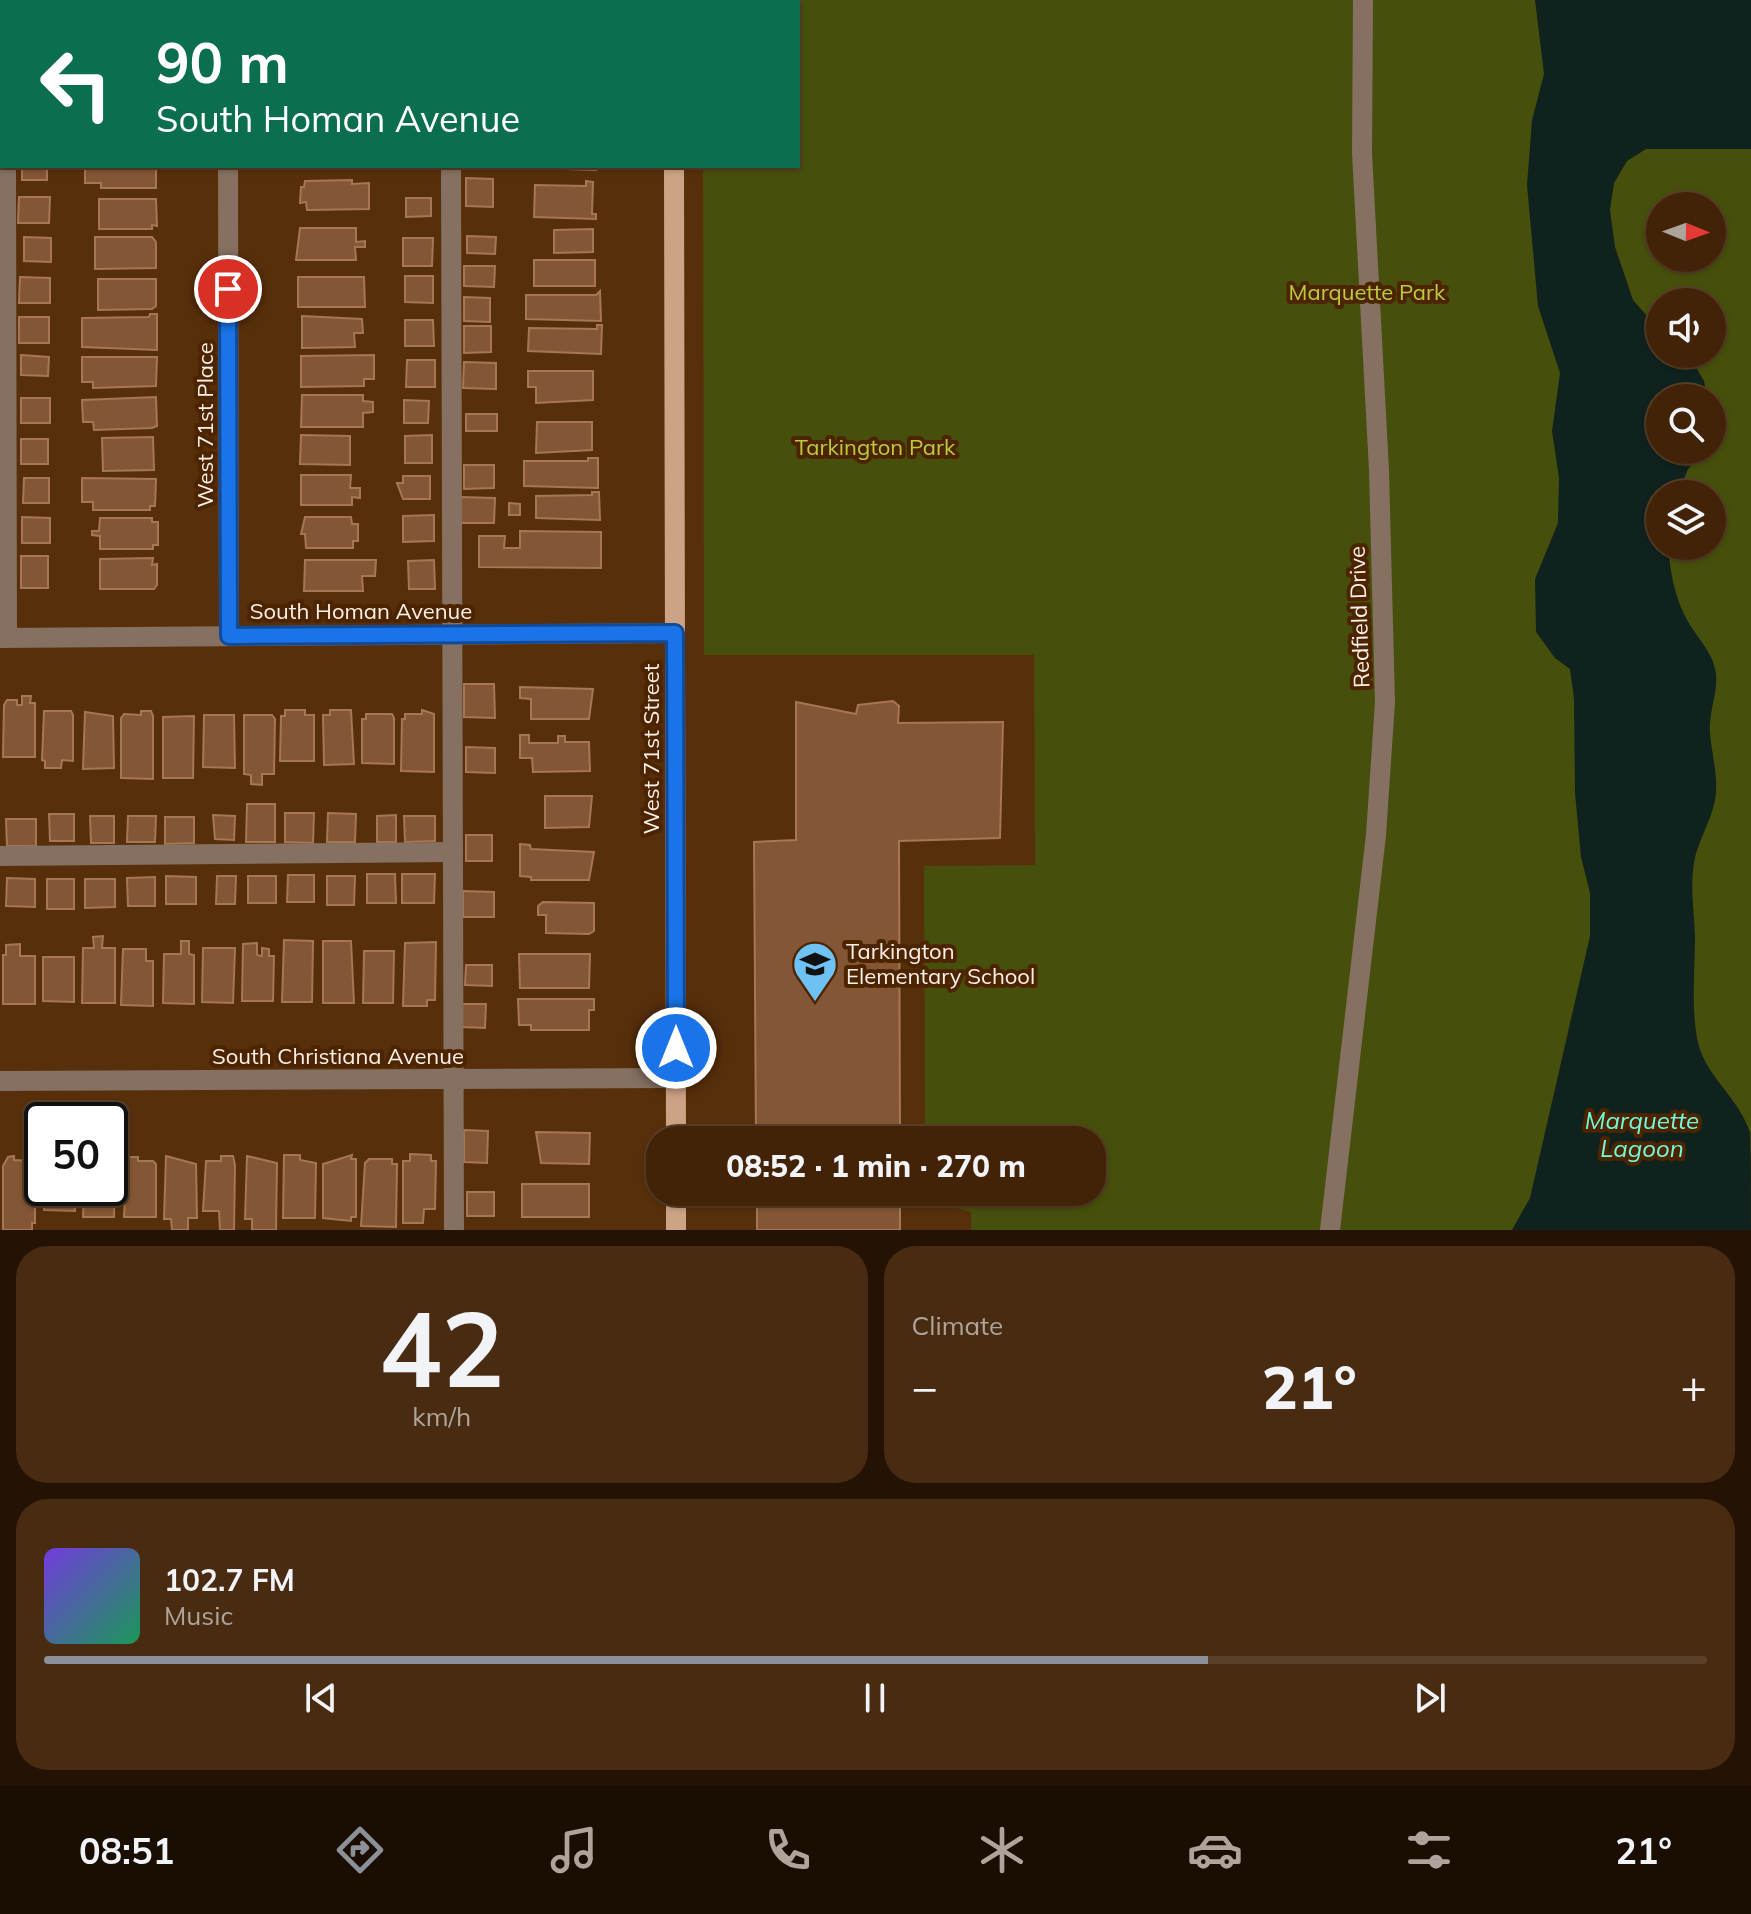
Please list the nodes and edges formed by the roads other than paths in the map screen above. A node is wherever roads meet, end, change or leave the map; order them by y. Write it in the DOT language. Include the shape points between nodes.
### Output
graph roads {
  1 [pos="1363,0"];
  2 [pos="6,168"];
  3 [pos="228,168"];
  4 [pos="451,168"];
  5 [pos="674,168"];
  6 [pos="675,633"];
  7 [pos="452,635"];
  8 [pos="229,636"];
  9 [pos="4,638"];
  10 [pos="453,852"];
  11 [pos="0,856"];
  12 [pos="676,1078"];
  13 [pos="453,1080"];
  14 [pos="0,1081"];
  15 [pos="676,1126"];
  16 [pos="676,1206"];
  17 [pos="454,1230"];
  18 [pos="676,1230"];
  19 [pos="1330,1230"];
  1 -- 19 [label="street, Redfield Drive" via="1362,153 1385,702 1376,835"];
  2 -- 9 [label="street"];
  3 -- 8 [label="street, West 71st Place"];
  4 -- 7 [label="street"];
  5 -- 6 [label="main road, West 71st Street"];
  6 -- 7 [label="street, South Homan Avenue"];
  6 -- 12 [label="main road, West 71st Street"];
  7 -- 8 [label="street, South Homan Avenue"];
  7 -- 10 [label="street"];
  8 -- 9 [label="street, South Homan Avenue"];
  10 -- 11 [label="street"];
  10 -- 13 [label="street"];
  12 -- 13 [label="street, South Christiana Avenue"];
  12 -- 15 [label="main road, West 71st Street"];
  13 -- 14 [label="street, South Christiana Avenue"];
  13 -- 17 [label="street"];
  16 -- 18 [label="main road"];
}
